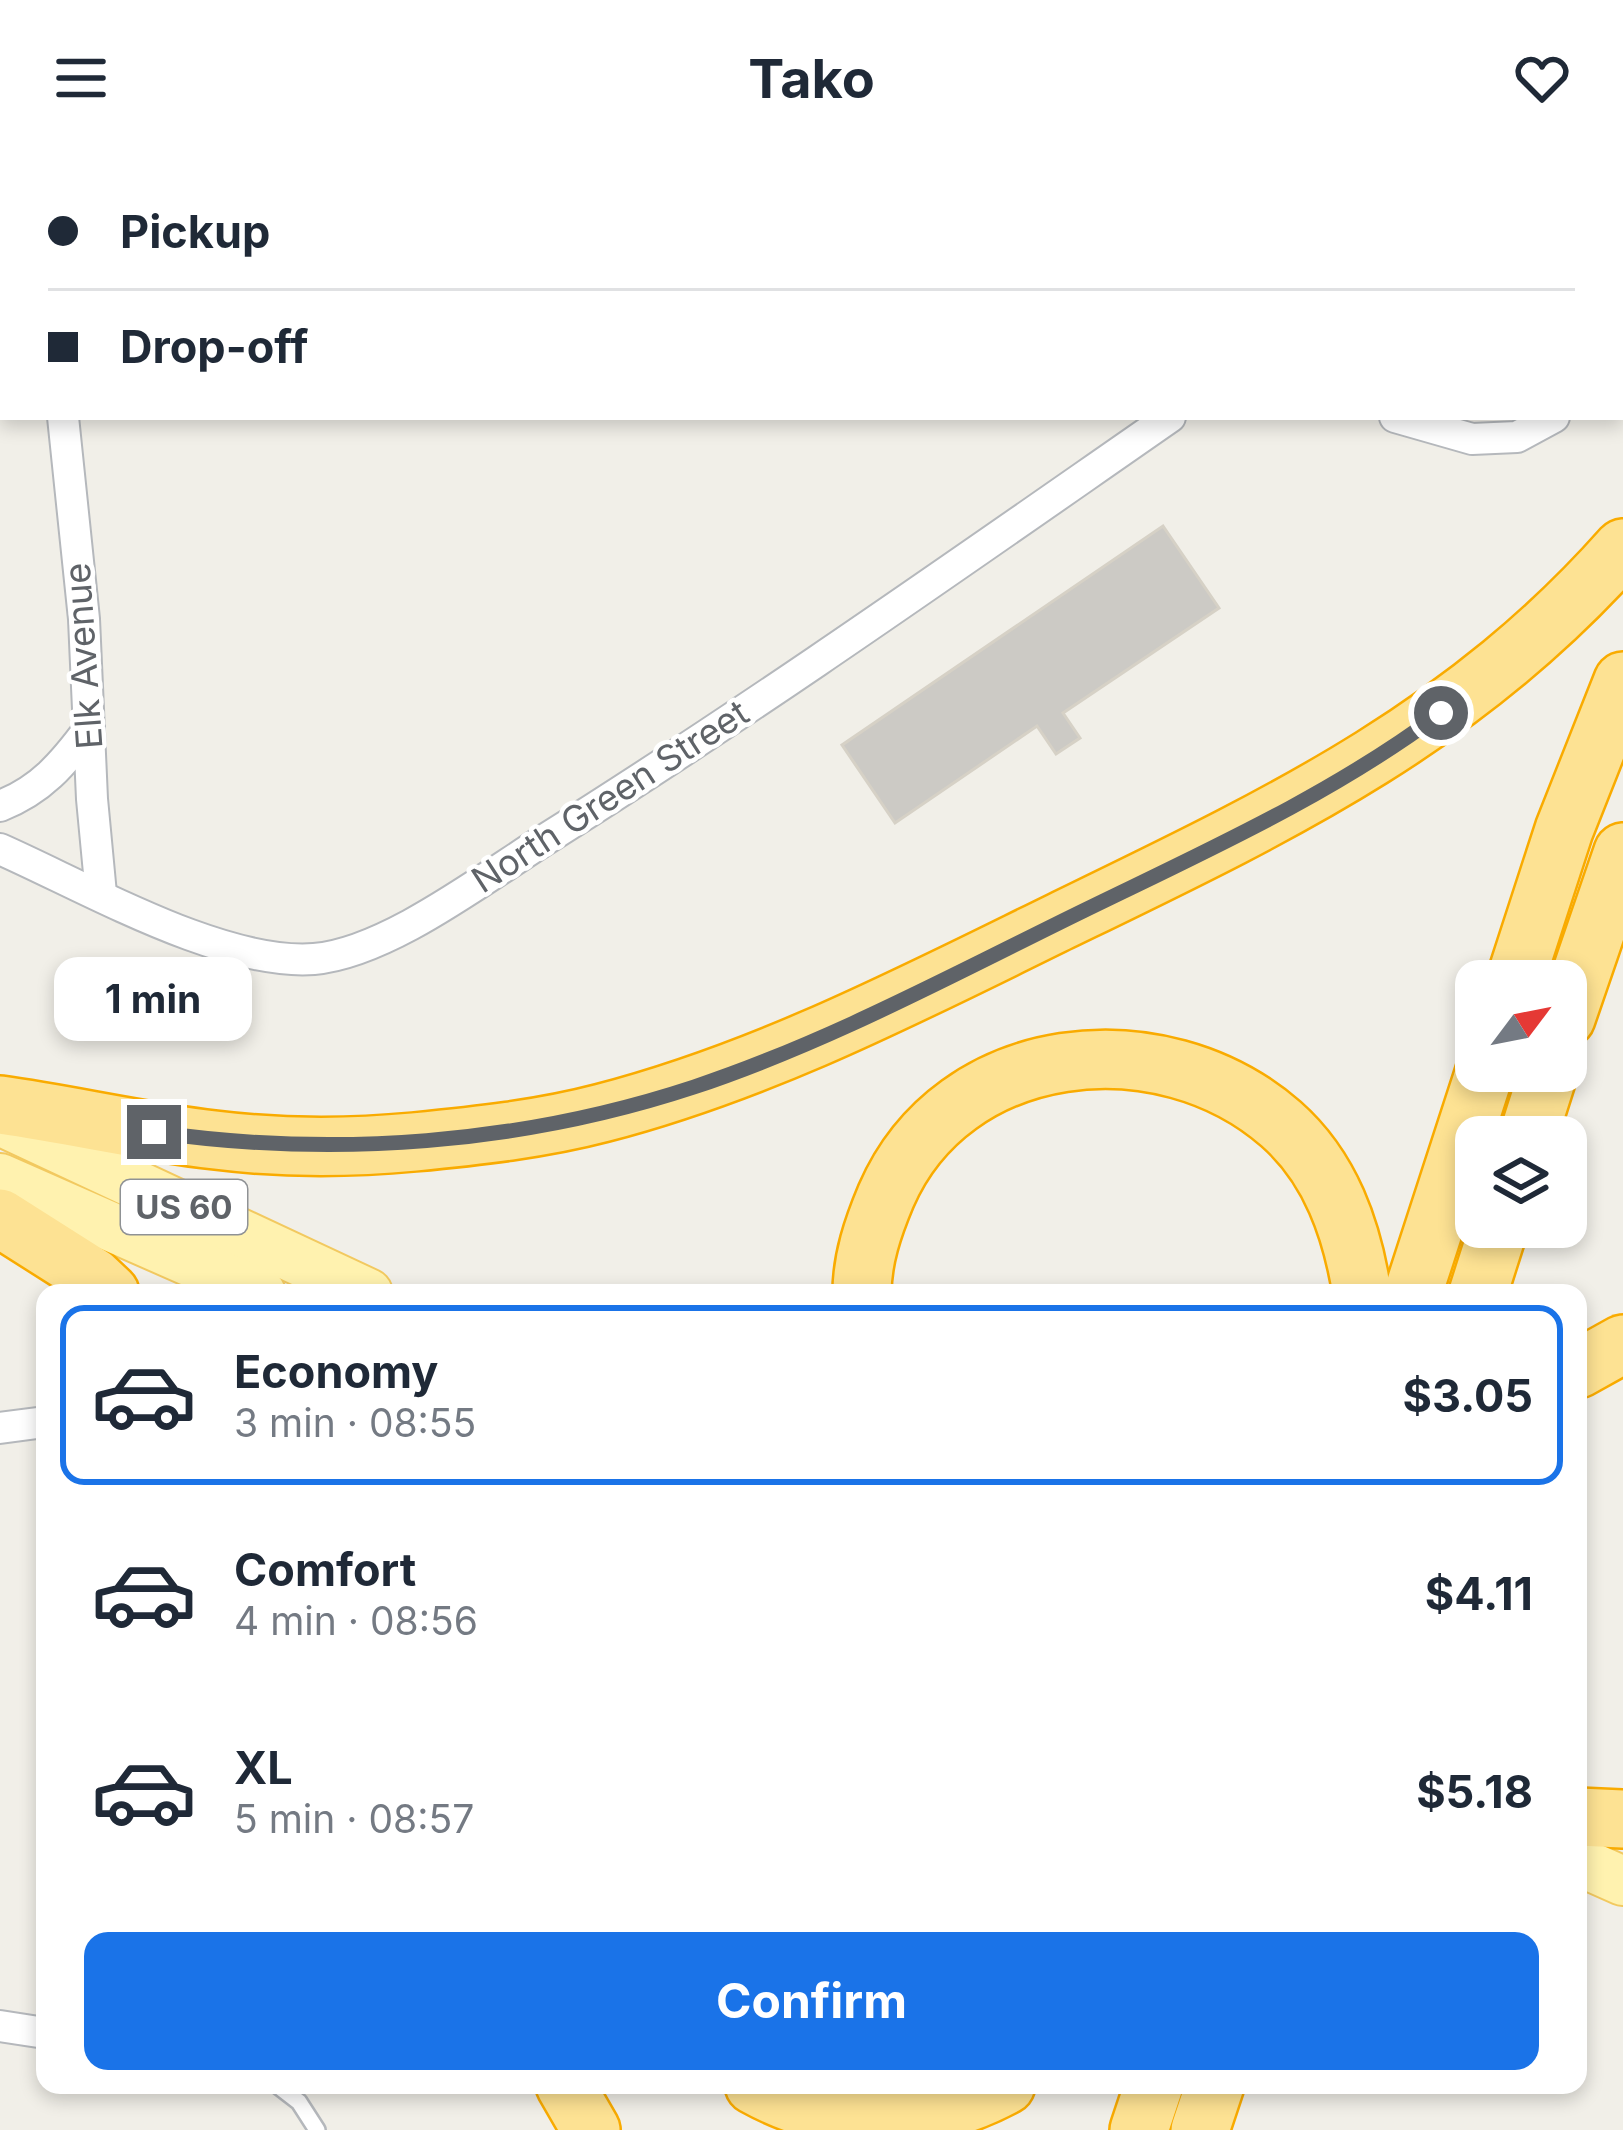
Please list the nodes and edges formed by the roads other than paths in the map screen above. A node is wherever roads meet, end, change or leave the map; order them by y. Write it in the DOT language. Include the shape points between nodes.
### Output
graph roads {
  1 [pos="63,420"];
  2 [pos="1166,420"];
  3 [pos="1406,420"];
  4 [pos="1548,420"];
  5 [pos="1623,548"];
  6 [pos="1623,681"];
  7 [pos="88,729"];
  8 [pos="0,806"];
  9 [pos="0,849"];
  10 [pos="1623,852"];
  11 [pos="101,894"];
  12 [pos="1522,960"];
  13 [pos="1586,960"];
  14 [pos="1478,1092"];
  15 [pos="0,1105"];
  16 [pos="0,1121"];
  17 [pos="0,1178"];
  18 [pos="0,1218"];
  19 [pos="1492,1248"];
  20 [pos="100,1284"];
  21 [pos="241,1284"];
  22 [pos="349,1284"];
  23 [pos="863,1284"];
  24 [pos="1361,1284"];
  25 [pos="1416,1284"];
  26 [pos="1481,1284"];
  27 [pos="1623,1344"];
  28 [pos="1587,1364"];
  29 [pos="36,1423"];
  30 [pos="0,1428"];
  31 [pos="1587,1818"];
  32 [pos="1623,1819"];
  33 [pos="1587,1822"];
  34 [pos="1623,1839"];
  35 [pos="1587,1866"];
  36 [pos="1623,1881"];
  37 [pos="0,2026"];
  38 [pos="36,2032"];
  39 [pos="288,2094"];
  40 [pos="549,2094"];
  41 [pos="570,2094"];
  42 [pos="769,2094"];
  43 [pos="989,2094"];
  44 [pos="1151,2094"];
  45 [pos="1213,2094"];
  46 [pos="317,2130"];
  47 [pos="562,2130"];
  48 [pos="591,2130"];
  49 [pos="1139,2130"];
  50 [pos="1200,2130"];
  1 -- 7 [label="street, Elk Avenue"];
  2 -- 11 [label="street, North Green Street" via="641,779 372,944 316,959 271,958 218,946"];
  3 -- 4 [label="street" via="1472,439 1516,436"];
  5 -- 15 [label="highway" via="1496,671 1328,788 877,1011 696,1086 552,1125 338,1144 218,1141"];
  6 -- 12 [label="highway"];
  7 -- 8 [label="street" via="60,769"];
  7 -- 11 [label="street, Elk Avenue"];
  9 -- 11 [label="street, North Green Street"];
  10 -- 13 [label="highway"];
  14 -- 25 [label="highway"];
  16 -- 22 [label="main road, US 60"];
  17 -- 21 [label="main road, US 60"];
  18 -- 20 [label="highway"];
  19 -- 26 [label="highway"];
  23 -- 24 [label="highway" via="872,1230 894,1179 946,1117 1017,1075 1070,1060 1127,1058 1208,1078 1281,1124 1333,1192"];
  27 -- 28 [label="highway"];
  29 -- 30 [label="street"];
  31 -- 32 [label="highway"];
  33 -- 34 [label="main road"];
  35 -- 36 [label="main road"];
  37 -- 38 [label="street"];
  39 -- 46 [label="lane"];
  40 -- 47 [label="highway"];
  41 -- 48 [label="highway"];
  42 -- 43 [label="highway" via="814,2112 879,2120 941,2112"];
  44 -- 49 [label="highway"];
  45 -- 50 [label="highway"];
}
